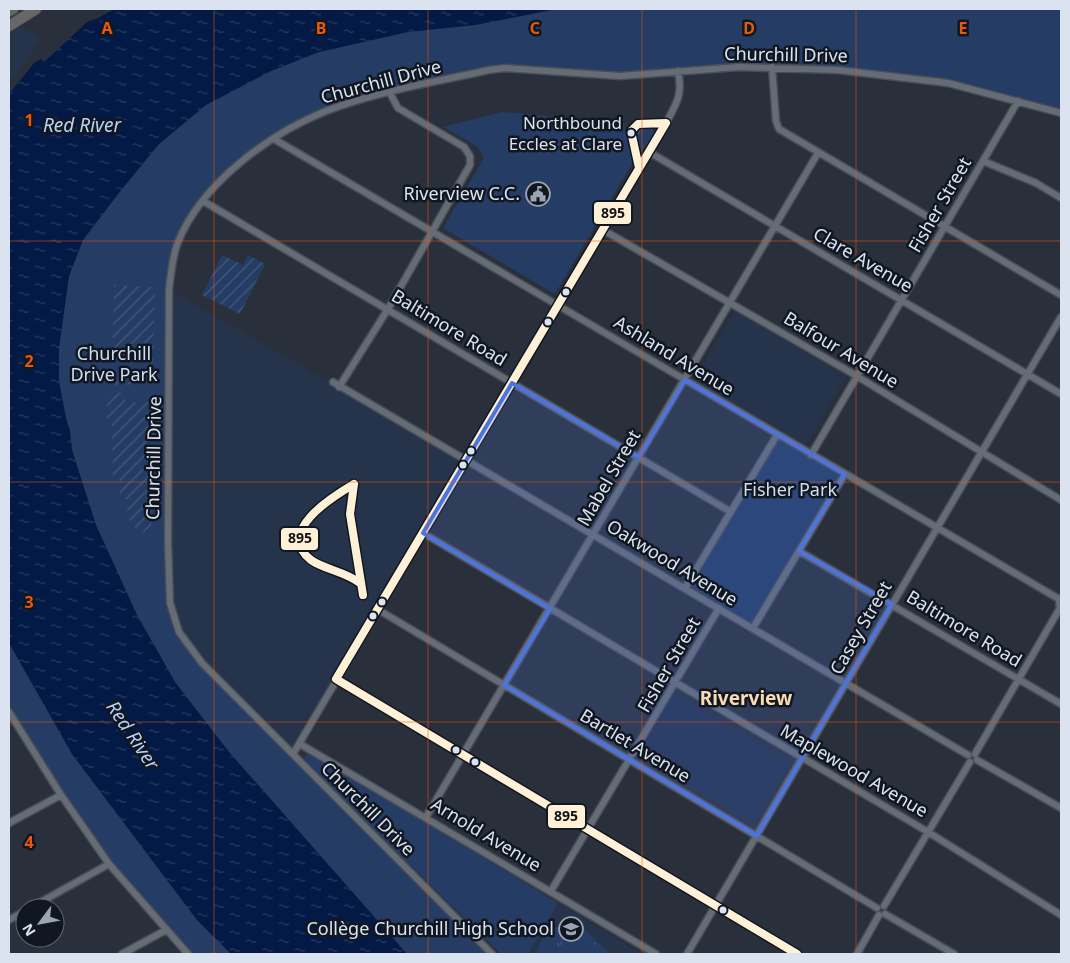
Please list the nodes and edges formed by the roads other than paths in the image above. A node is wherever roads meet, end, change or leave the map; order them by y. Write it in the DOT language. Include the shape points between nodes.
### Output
graph roads {
  1 [pos="13,9"];
  2 [pos="36,9"];
  3 [pos="9,11"];
  4 [pos="12,24"];
  5 [pos="772,67"];
  6 [pos="678,71"];
  7 [pos="390,93"];
  8 [pos="1018,101"];
  9 [pos="1061,113"];
  10 [pos="274,139"];
  11 [pos="649,152"];
  12 [pos="818,153"];
  13 [pos="983,161"];
  14 [pos="1061,198"];
  15 [pos="203,201"];
  16 [pos="775,226"];
  17 [pos="944,226"];
  18 [pos="603,230"];
  19 [pos="432,231"];
  20 [pos="1061,295"];
  21 [pos="901,300"];
  22 [pos="730,302"];
  23 [pos="558,306"];
  24 [pos="388,310"];
  25 [pos="1061,317"];
  26 [pos="1028,374"];
  27 [pos="857,376"];
  28 [pos="685,380"];
  29 [pos="512,383"];
  30 [pos="1061,394"];
  31 [pos="777,435"];
  32 [pos="982,453"];
  33 [pos="811,455"];
  34 [pos="639,457"];
  35 [pos="465,460"];
  36 [pos="845,474"];
  37 [pos="1061,500"];
  38 [pos="731,512"];
  39 [pos="938,529"];
  40 [pos="423,533"];
  41 [pos="594,534"];
  42 [pos="799,550"];
  43 [pos="685,588"];
  44 [pos="1061,601"];
  45 [pos="892,604"];
  46 [pos="719,608"];
  47 [pos="377,609"];
  48 [pos="550,609"];
  49 [pos="753,628"];
  50 [pos="336,679"];
  51 [pos="1018,679"];
  52 [pos="676,684"];
  53 [pos="846,684"];
  54 [pos="504,685"];
  55 [pos="1061,704"];
  56 [pos="9,712"];
  57 [pos="12,724"];
  58 [pos="300,744"];
  59 [pos="463,753"];
  60 [pos="293,754"];
  61 [pos="972,758"];
  62 [pos="803,759"];
  63 [pos="629,760"];
  64 [pos="60,794"];
  65 [pos="1061,808"];
  66 [pos="426,817"];
  67 [pos="9,823"];
  68 [pos="589,828"];
  69 [pos="928,832"];
  70 [pos="757,836"];
  71 [pos="109,864"];
  72 [pos="551,891"];
  73 [pos="48,898"];
  74 [pos="716,906"];
  75 [pos="881,911"];
  76 [pos="1061,915"];
  77 [pos="166,930"];
  78 [pos="122,954"];
  79 [pos="188,954"];
  80 [pos="492,954"];
  81 [pos="656,954"];
  82 [pos="687,954"];
  83 [pos="798,954"];
  84 [pos="857,954"];
  85 [pos="954,954"];
  1 -- 3 [label="highway"];
  2 -- 4 [label="highway"];
  3 -- 4 [label="street"];
  5 -- 6 [label="street, Churchill Drive"];
  5 -- 8 [label="street, Churchill Drive" via="893,75"];
  5 -- 12 [label="street" via="777,124"];
  6 -- 7 [label="street, Churchill Drive" via="605,76 505,68"];
  6 -- 11 [label="street" via="680,96"];
  7 -- 10 [label="street, Churchill Drive" via="328,110"];
  7 -- 19 [label="street" via="398,108 464,147 470,156 470,165"];
  8 -- 9 [label="street, Churchill Drive"];
  8 -- 13 [label="street, Fisher Street"];
  10 -- 15 [label="street, Churchill Drive" via="239,164"];
  10 -- 19 [label="street, Ashland Avenue"];
  11 -- 16 [label="street, Clare Avenue"];
  11 -- 18 [label="street"];
  12 -- 16 [label="street, Mabel Street"];
  12 -- 17 [label="street"];
  13 -- 14 [label="street" via="1036,183"];
  13 -- 17 [label="street, Fisher Street"];
  15 -- 24 [label="street, Baltimore Road"];
  15 -- 60 [label="street, Churchill Drive" via="178,242 169,290 170,603 185,642 202,663"];
  16 -- 21 [label="street, Clare Avenue"];
  16 -- 22 [label="street, Mabel Street"];
  17 -- 20 [label="street"];
  17 -- 21 [label="street, Fisher Street"];
  18 -- 22 [label="street, Balfour Avenue"];
  18 -- 23 [label="street"];
  19 -- 23 [label="street, Ashland Avenue"];
  19 -- 24 [label="street"];
  21 -- 26 [label="street, Clare Avenue"];
  21 -- 27 [label="street, Fisher Street"];
  22 -- 27 [label="street, Balfour Avenue"];
  22 -- 28 [label="street, Mabel Street"];
  23 -- 28 [label="street, Ashland Avenue"];
  23 -- 29 [label="street"];
  24 -- 29 [label="street, Baltimore Road"];
  24 -- 35 [label="street, Oakwood Avenue" via="336,384"];
  25 -- 26 [label="street, Casey Street"];
  26 -- 30 [label="street, Clare Avenue"];
  26 -- 32 [label="street, Casey Street"];
  27 -- 32 [label="street, Balfour Avenue"];
  27 -- 33 [label="street, Fisher Street"];
  28 -- 31 [label="street, Ashland Avenue"];
  28 -- 34 [label="street, Mabel Street"];
  29 -- 34 [label="street, Baltimore Road"];
  29 -- 35 [label="street"];
  31 -- 33 [label="street, Ashland Avenue"];
  31 -- 38 [label="street, Fisher Street"];
  32 -- 37 [label="street, Balfour Avenue"];
  32 -- 39 [label="street, Casey Street"];
  33 -- 36 [label="street, Ashland Avenue"];
  34 -- 38 [label="street, Baltimore Road"];
  34 -- 41 [label="street, Mabel Street"];
  35 -- 40 [label="street"];
  35 -- 41 [label="street, Oakwood Avenue"];
  36 -- 39 [label="street, Ashland Avenue"];
  36 -- 42 [label="street"];
  38 -- 43 [label="street, Fisher Street"];
  39 -- 44 [label="street, Ashland Avenue"];
  39 -- 45 [label="street, Casey Street"];
  40 -- 47 [label="street"];
  40 -- 48 [label="street, Maplewood Avenue"];
  41 -- 43 [label="street, Oakwood Avenue"];
  41 -- 48 [label="street, Mabel Street"];
  42 -- 45 [label="street, Baltimore Road"];
  42 -- 49 [label="street"];
  43 -- 46 [label="street, Oakwood Avenue"];
  44 -- 51 [label="street"];
  45 -- 51 [label="street, Baltimore Road"];
  45 -- 53 [label="street, Casey Street"];
  46 -- 49 [label="street, Oakwood Avenue"];
  46 -- 52 [label="street, Fisher Street"];
  47 -- 50 [label="street"];
  47 -- 54 [label="street, Bartlet Avenue"];
  48 -- 52 [label="street, Maplewood Avenue"];
  48 -- 54 [label="street, Mabel Street"];
  49 -- 53 [label="street, Oakwood Avenue"];
  50 -- 58 [label="street"];
  50 -- 59 [label="street"];
  51 -- 55 [label="street, Baltimore Road"];
  51 -- 61 [label="street"];
  52 -- 62 [label="street, Maplewood Avenue"];
  52 -- 63 [label="street, Fisher Street"];
  53 -- 61 [label="street, Oakwood Avenue"];
  53 -- 62 [label="street, Casey Street"];
  54 -- 59 [label="street, Mabel Street"];
  54 -- 63 [label="street, Bartlet Avenue"];
  56 -- 57 [label="street"];
  57 -- 64 [label="street"];
  58 -- 60 [label="street"];
  58 -- 66 [label="street, Arnold Avenue"];
  59 -- 66 [label="street, Mabel Street"];
  59 -- 68 [label="street"];
  60 -- 80 [label="street, Churchill Drive"];
  61 -- 65 [label="street, Oakwood Avenue"];
  61 -- 69 [label="street"];
  62 -- 69 [label="street, Maplewood Avenue"];
  62 -- 70 [label="street, Casey Street"];
  63 -- 68 [label="street, Fisher Street"];
  63 -- 70 [label="street, Bartlet Avenue"];
  64 -- 67 [label="street"];
  64 -- 71 [label="street"];
  66 -- 72 [label="street, Arnold Avenue"];
  68 -- 72 [label="street, Fisher Street"];
  68 -- 74 [label="street"];
  69 -- 75 [label="street"];
  69 -- 76 [label="street, Maplewood Avenue"];
  70 -- 74 [label="street, Casey Street"];
  70 -- 75 [label="street, Bartlet Avenue"];
  71 -- 73 [label="street"];
  71 -- 77 [label="street"];
  72 -- 81 [label="street, Arnold Avenue"];
  74 -- 82 [label="street, Casey Street"];
  74 -- 83 [label="street"];
  75 -- 84 [label="street"];
  75 -- 85 [label="street, Bartlet Avenue"];
  77 -- 78 [label="street"];
  77 -- 79 [label="street"];
}
